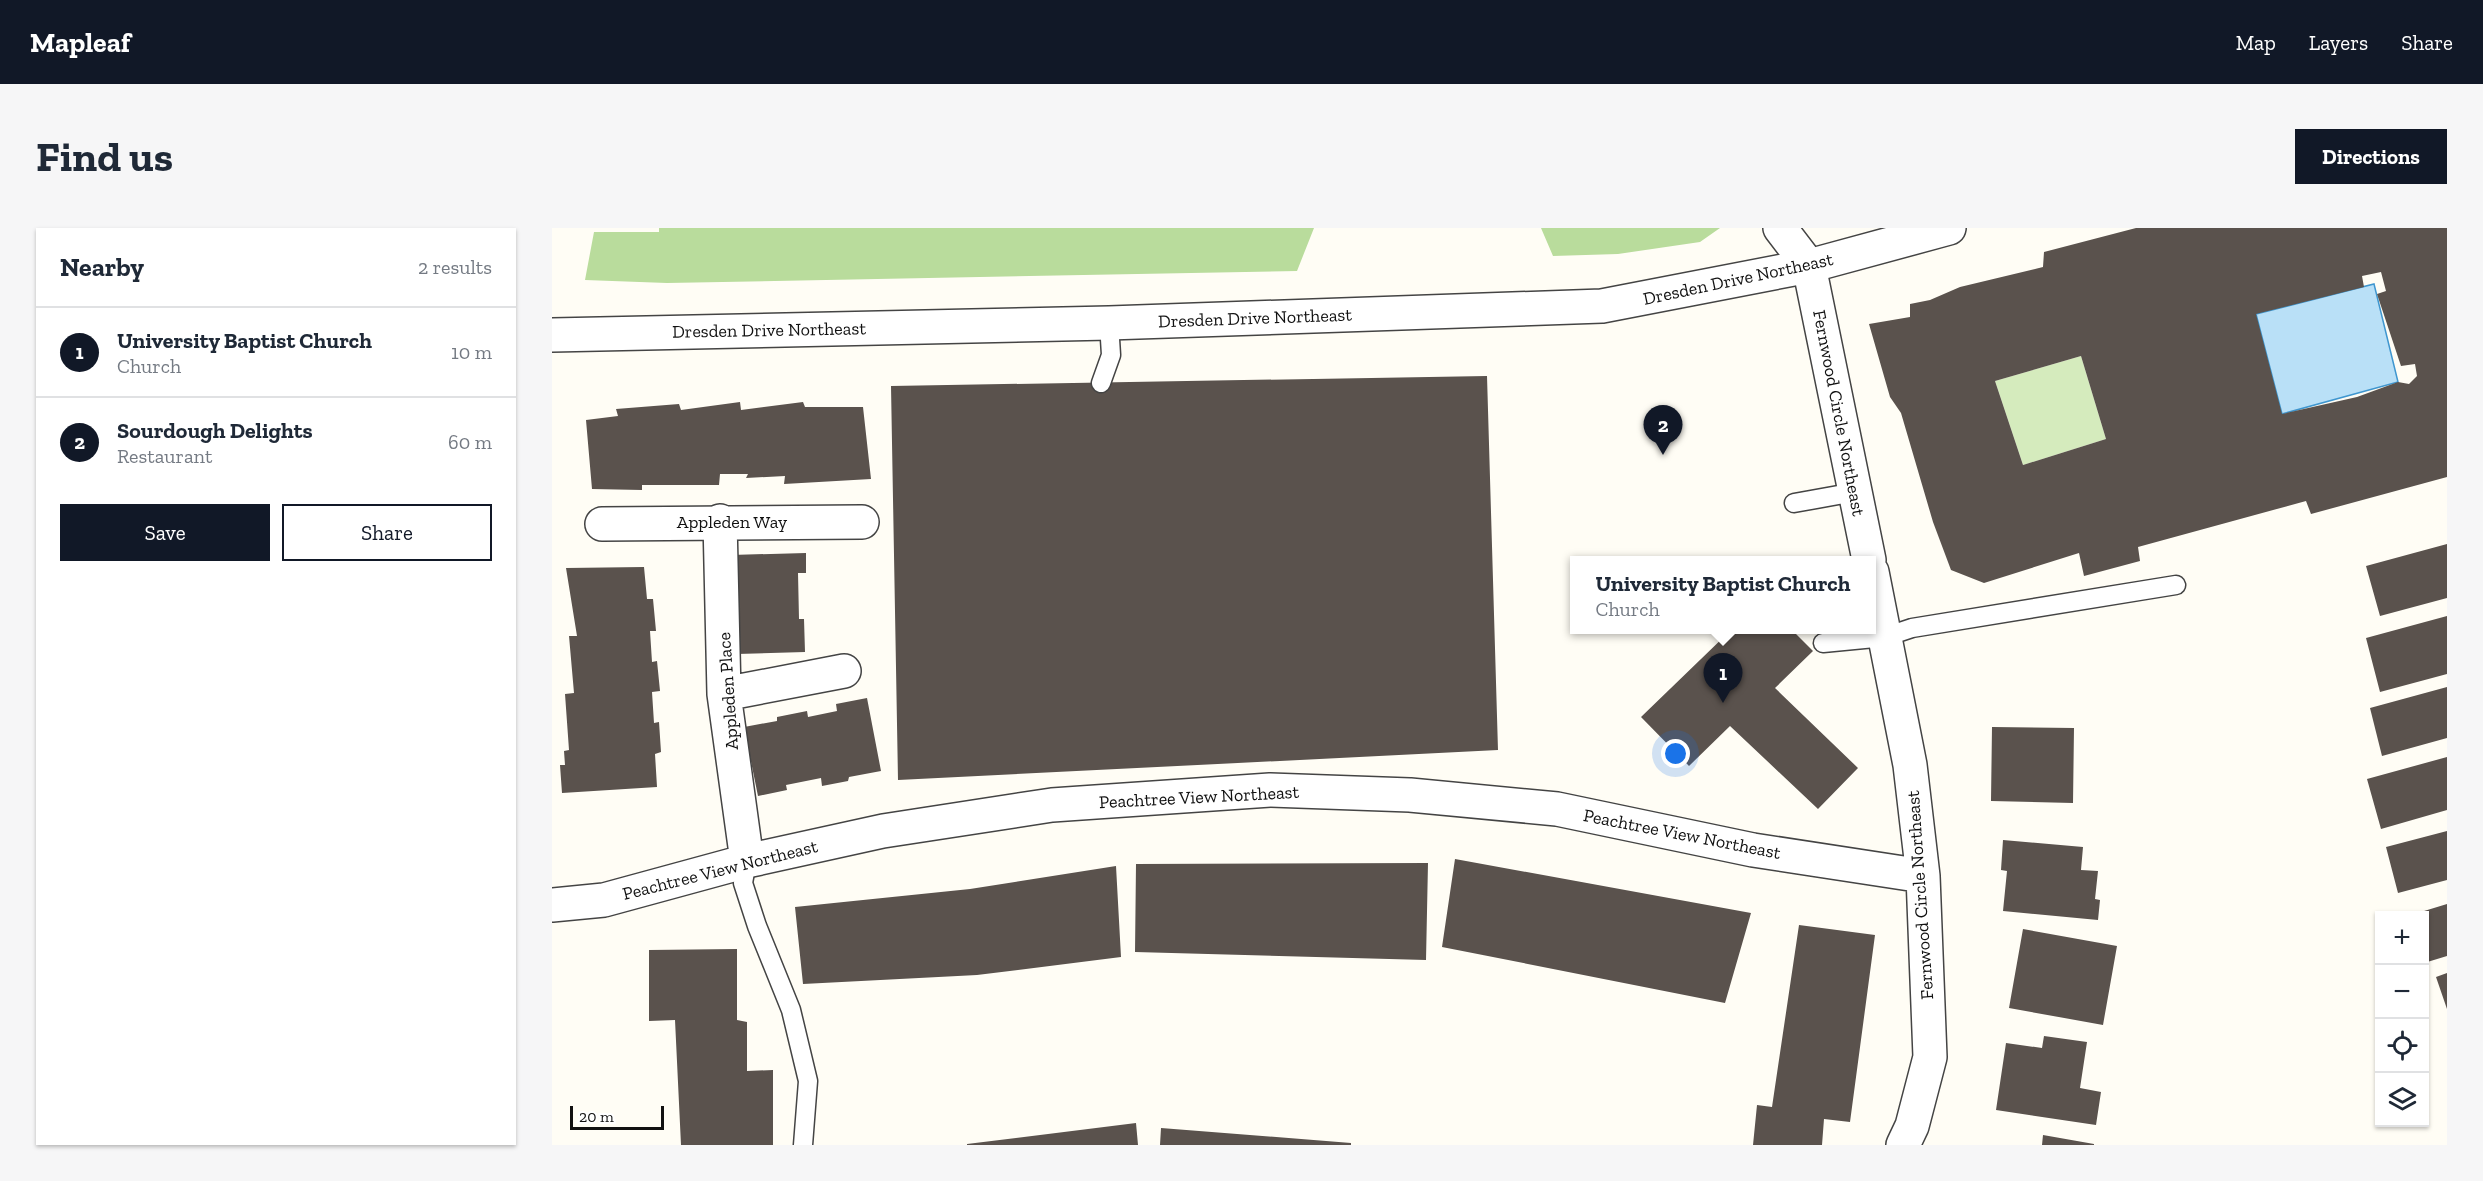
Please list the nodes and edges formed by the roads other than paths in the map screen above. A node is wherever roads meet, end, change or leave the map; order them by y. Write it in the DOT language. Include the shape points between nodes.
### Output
graph roads {
  1 [pos="1779,228"];
  2 [pos="1949,228"];
  3 [pos="1809,266"];
  4 [pos="1109,323"];
  5 [pos="552,335"];
  6 [pos="1101,383"];
  7 [pos="1855,492"];
  8 [pos="1794,503"];
  9 [pos="720,521"];
  10 [pos="862,522"];
  11 [pos="602,524"];
  12 [pos="1868,556"];
  13 [pos="2176,585"];
  14 [pos="1876,592"];
  15 [pos="1885,637"];
  16 [pos="1823,643"];
  17 [pos="844,671"];
  18 [pos="724,694"];
  19 [pos="747,861"];
  20 [pos="1923,876"];
  21 [pos="552,905"];
  22 [pos="803,1145"];
  23 [pos="1903,1145"];
  1 -- 3 [label="street"];
  2 -- 3 [label="street, Dresden Drive Northeast"];
  3 -- 4 [label="street, Dresden Drive Northeast" via="1602,306"];
  3 -- 7 [label="street, Fernwood Circle Northeast"];
  4 -- 5 [label="street, Dresden Drive Northeast"];
  4 -- 6 [label="lane" via="1111,355"];
  7 -- 8 [label="lane"];
  7 -- 12 [label="street, Fernwood Circle Northeast"];
  9 -- 10 [label="street, Appleden Way"];
  9 -- 11 [label="street, Appleden Way"];
  9 -- 18 [label="street, Appleden Place"];
  13 -- 15 [label="lane" via="1912,628"];
  14 -- 15 [label="street, Fernwood Circle Northeast"];
  15 -- 16 [label="lane"];
  15 -- 20 [label="street, Fernwood Circle Northeast" via="1910,765"];
  17 -- 18 [label="street"];
  18 -- 19 [label="street, Appleden Place"];
  19 -- 20 [label="street, Peachtree View Northeast" via="883,831 1052,805 1270,790 1410,795 1557,809 1753,850"];
  19 -- 21 [label="street, Peachtree View Northeast" via="604,900"];
  19 -- 22 [label="lane" via="743,883 791,1010 808,1081"];
  20 -- 23 [label="street, Fernwood Circle Northeast" via="1930,1057 1912,1126"];
}
